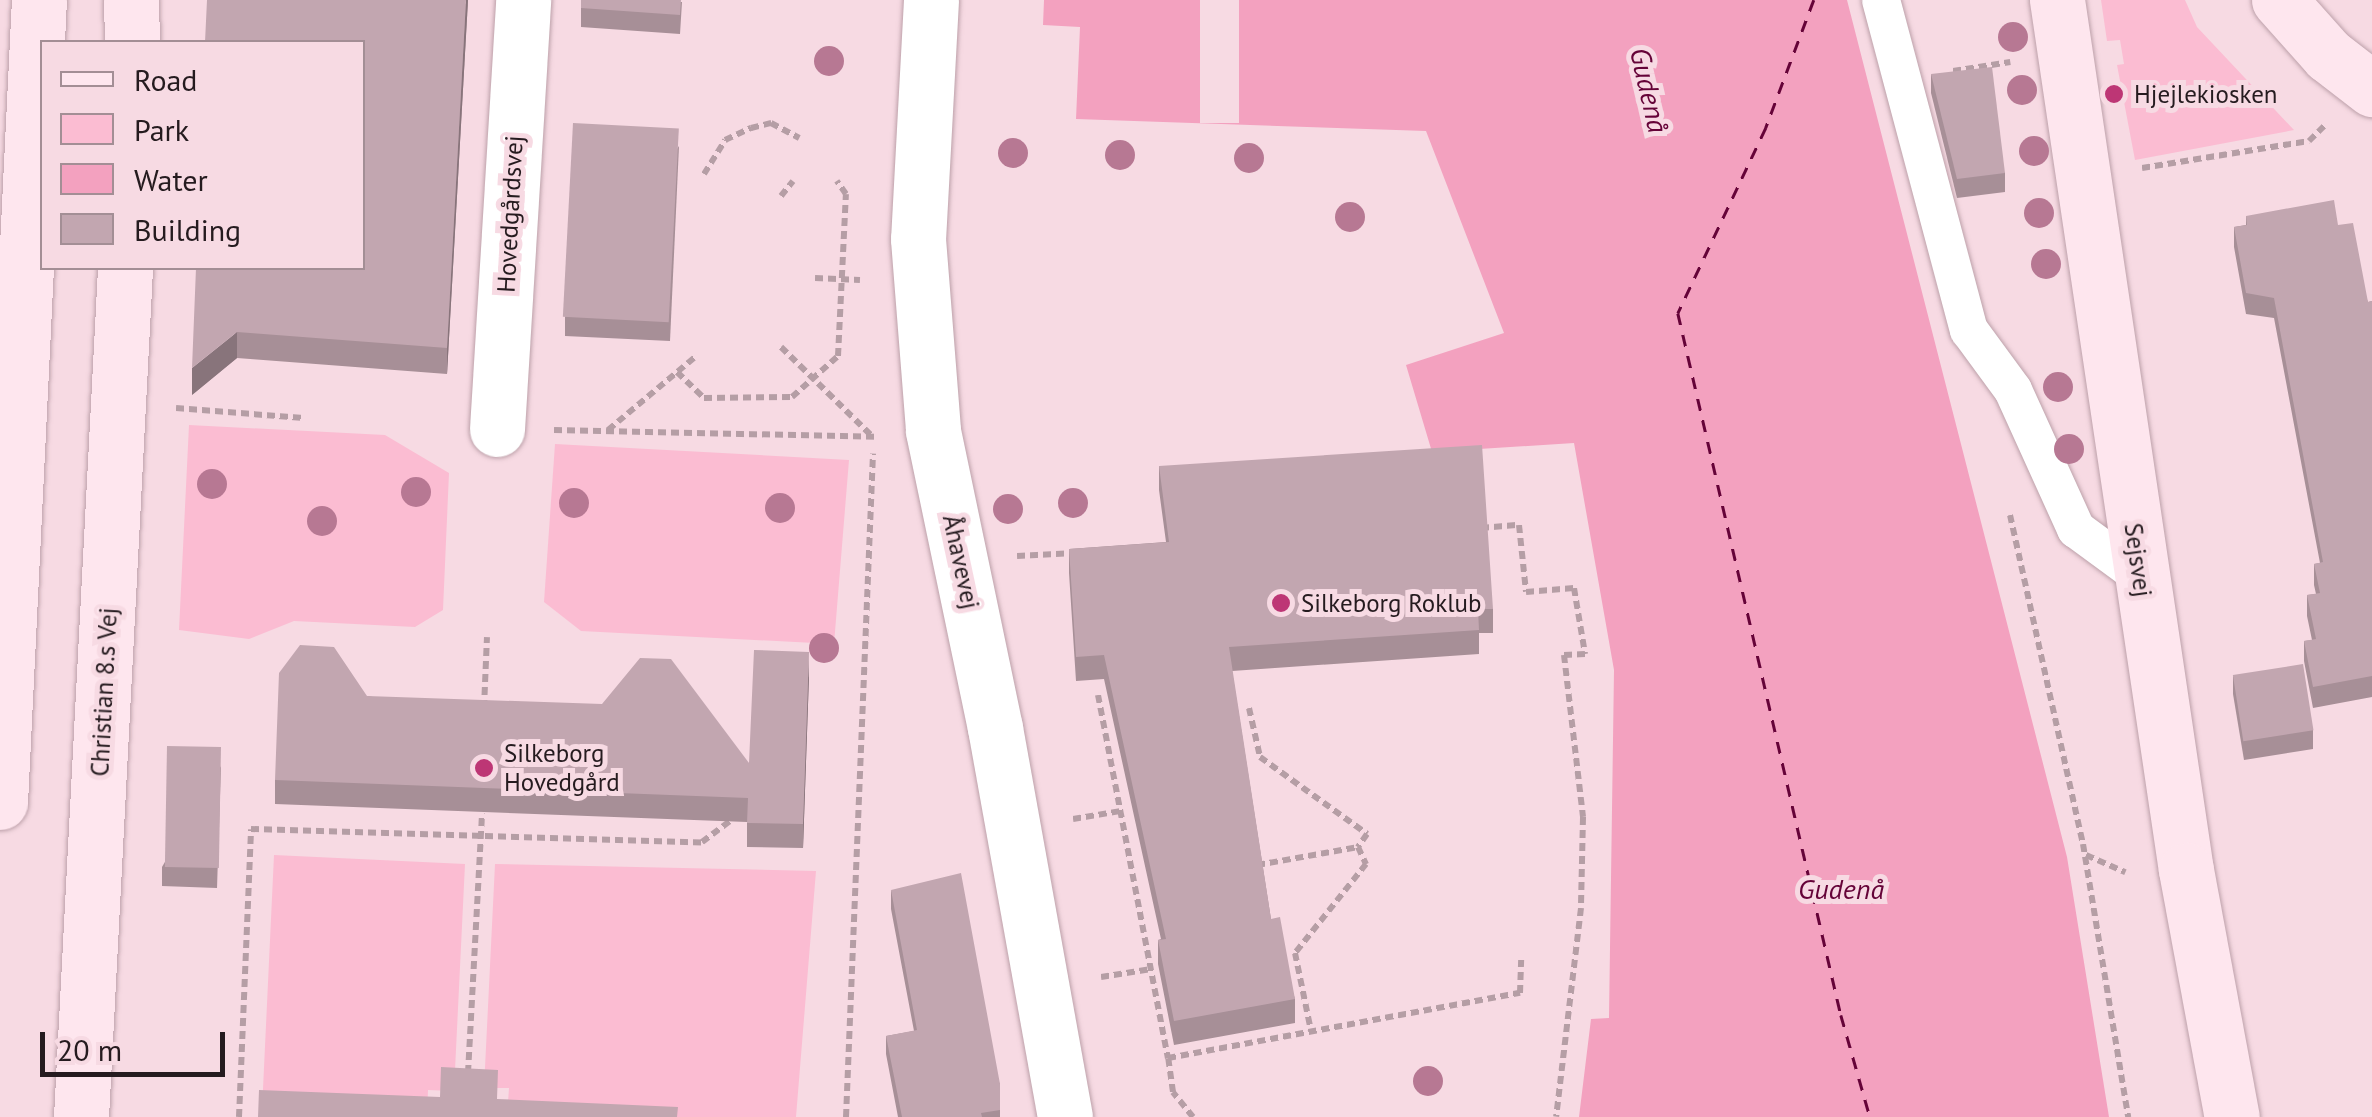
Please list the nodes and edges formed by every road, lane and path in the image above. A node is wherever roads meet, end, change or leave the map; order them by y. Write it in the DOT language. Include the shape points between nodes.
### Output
graph roads {
  1 [pos="39,0"];
  2 [pos="132,0"];
  3 [pos="523,0"];
  4 [pos="930,0"];
  5 [pos="1881,0"];
  6 [pos="2057,0"];
  7 [pos="2280,0"];
  8 [pos="132,40"];
  9 [pos="2369,87"];
  10 [pos="799,138"];
  11 [pos="2134,170"];
  12 [pos="704,174"];
  13 [pos="793,180"];
  14 [pos="838,180"];
  15 [pos="781,196"];
  16 [pos="125,270"];
  17 [pos="780,347"];
  18 [pos="695,357"];
  19 [pos="677,372"];
  20 [pos="810,381"];
  21 [pos="120,408"];
  22 [pos="304,418"];
  23 [pos="498,429"];
  24 [pos="606,431"];
  25 [pos="933,431"];
  26 [pos="874,437"];
  27 [pos="2007,500"];
  28 [pos="1459,529"];
  29 [pos="1080,552"];
  30 [pos="961,560"];
  31 [pos="2140,576"];
  32 [pos="487,637"];
  33 [pos="1098,695"];
  34 [pos="1249,708"];
  35 [pos="483,724"];
  36 [pos="0,802"];
  37 [pos="482,813"];
  38 [pos="734,818"];
  39 [pos="484,836"];
  40 [pos="1358,847"];
  41 [pos="1257,865"];
  42 [pos="1520,960"];
  43 [pos="1311,1031"];
  44 [pos="1168,1058"];
  45 [pos="468,1080"];
  46 [pos="81,1117"];
  47 [pos="239,1117"];
  48 [pos="846,1117"];
  49 [pos="1065,1117"];
  50 [pos="1192,1117"];
  51 [pos="1556,1117"];
  52 [pos="2128,1117"];
  53 [pos="2232,1117"];
  1 -- 36 [label="street"];
  2 -- 8 [label="street"];
  3 -- 23 [label="street, Hovedgårdsvej"];
  4 -- 25 [label="street, Åhavevej" via="918,239"];
  5 -- 31 [label="lane" via="1970,330 2013,390 2076,529"];
  6 -- 31 [label="street, Sejsvej"];
  7 -- 9 [label="street" via="2328,54"];
  9 -- 11 [label="path" via="2309,141"];
  10 -- 12 [label="path" via="771,123 752,128 725,140"];
  13 -- 15 [label="path"];
  14 -- 20 [label="path" via="846,194 838,356"];
  16 -- 21 [label="street, Christian 8.s Vej"];
  17 -- 20 [label="path"];
  18 -- 19 [label="path"];
  19 -- 20 [label="path" via="704,398 792,397"];
  19 -- 24 [label="path"];
  20 -- 26 [label="path"];
  21 -- 22 [label="path"];
  21 -- 46 [label="street, Christian 8.s Vej"];
  23 -- 24 [label="path"];
  24 -- 26 [label="path"];
  25 -- 26 [label="path"];
  25 -- 30 [label="street, Åhavevej"];
  26 -- 48 [label="path"];
  27 -- 52 [label="path" via="2083,844"];
  28 -- 51 [label="path" via="1519,525 1526,592 1574,588 1584,654 1564,656 1583,817 1582,890"];
  29 -- 30 [label="path"];
  30 -- 49 [label="street, Åhavevej"];
  31 -- 53 [label="street, Sejsvej"];
  32 -- 35 [label="path"];
  33 -- 44 [label="path"];
  34 -- 40 [label="path" via="1260,757 1366,834"];
  37 -- 39 [label="path"];
  38 -- 39 [label="path" via="702,842"];
  39 -- 45 [label="path"];
  39 -- 47 [label="path" via="251,829"];
  40 -- 41 [label="path"];
  40 -- 43 [label="path" via="1366,864 1296,953"];
  42 -- 43 [label="path" via="1520,992"];
  43 -- 44 [label="path"];
  44 -- 50 [label="path" via="1173,1092"];
}
